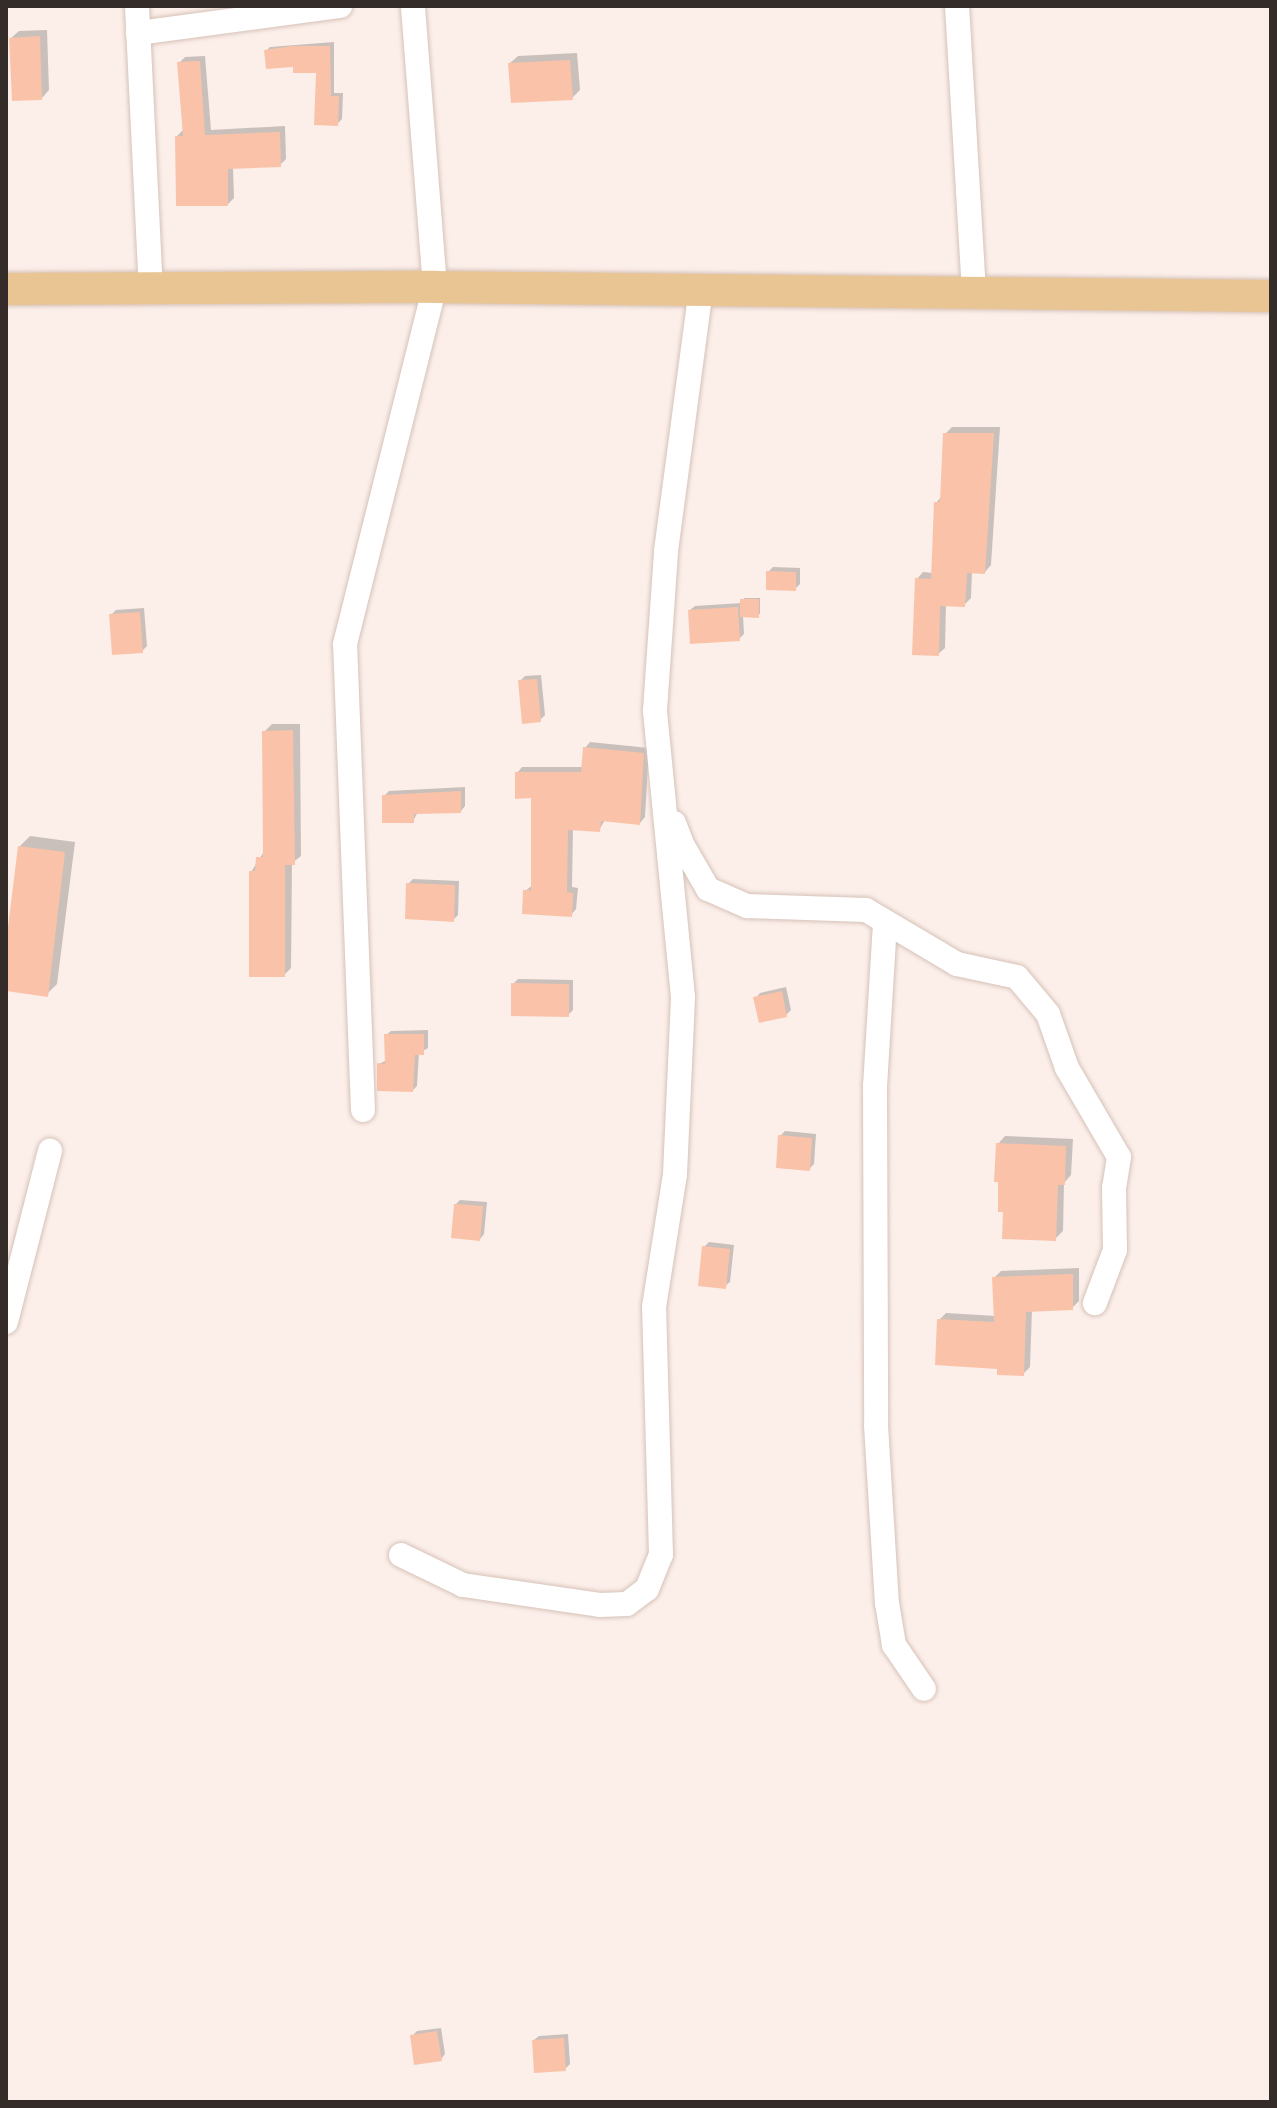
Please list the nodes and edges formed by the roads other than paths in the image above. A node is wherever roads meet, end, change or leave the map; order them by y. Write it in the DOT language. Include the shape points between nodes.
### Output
graph roads {
  1 [pos="137,6"];
  2 [pos="340,6"];
  3 [pos="413,6"];
  4 [pos="957,6"];
  5 [pos="138,33"];
  6 [pos="435,287"];
  7 [pos="6,289"];
  8 [pos="701,290"];
  9 [pos="151,291"];
  10 [pos="974,293"];
  11 [pos="1271,296"];
  12 [pos="665,798"];
  13 [pos="885,923"];
  14 [pos="363,1110"];
  15 [pos="50,1151"];
  16 [pos="1095,1303"];
  17 [pos="6,1322"];
  18 [pos="401,1555"];
  19 [pos="924,1689"];
  1 -- 5 [label="street"];
  2 -- 5 [label="street"];
  3 -- 6 [label="street"];
  4 -- 10 [label="street"];
  5 -- 9 [label="street"];
  6 -- 8 [label="main road"];
  6 -- 9 [label="main road"];
  6 -- 14 [label="street" via="345,644"];
  7 -- 9 [label="main road"];
  8 -- 10 [label="main road"];
  8 -- 12 [label="street" via="666,551 655,710"];
  10 -- 11 [label="main road"];
  12 -- 13 [label="street" via="683,846 708,889 747,906 866,910"];
  12 -- 18 [label="street" via="683,997 675,1174 654,1307 661,1555 647,1589 627,1604 600,1605 463,1585"];
  13 -- 16 [label="street" via="957,964 1017,977 1048,1014 1067,1068 1119,1157 1115,1250"];
  13 -- 19 [label="street" via="875,1085 876,1425 894,1645"];
  15 -- 17 [label="street"];
}
